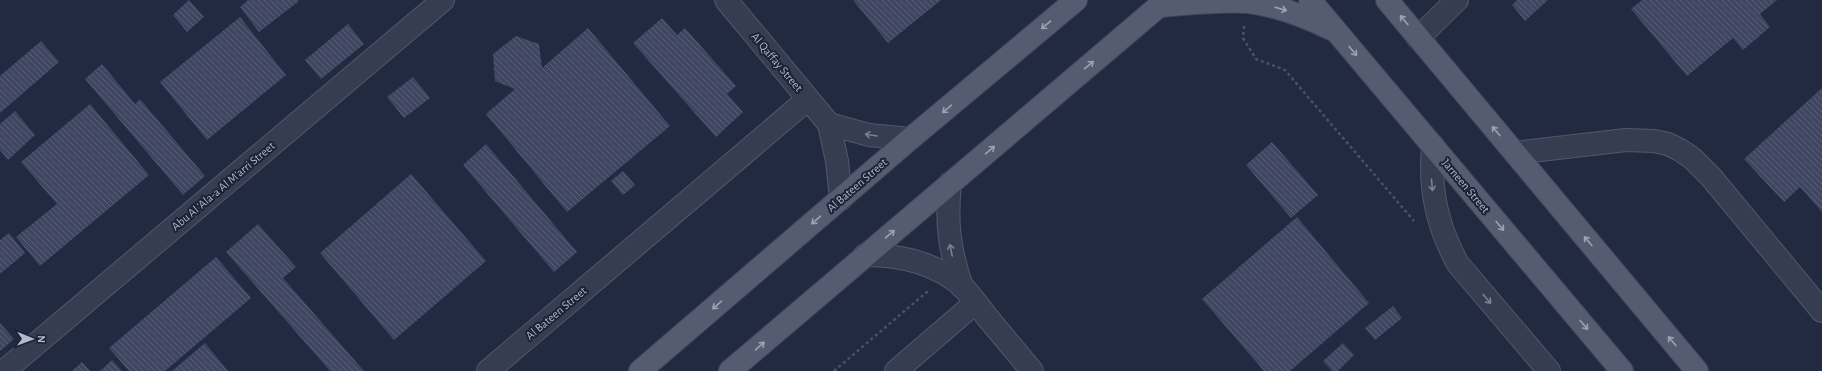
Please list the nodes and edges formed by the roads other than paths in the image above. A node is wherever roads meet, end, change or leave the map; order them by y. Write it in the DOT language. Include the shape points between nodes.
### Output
graph roads {
  1 [pos="443,0"];
  2 [pos="726,0"];
  3 [pos="1076,0"];
  4 [pos="1310,0"];
  5 [pos="1387,0"];
  6 [pos="1457,0"];
  7 [pos="1162,3"];
  8 [pos="1337,32"];
  9 [pos="1418,38"];
  10 [pos="808,99"];
  11 [pos="829,124"];
  12 [pos="910,139"];
  13 [pos="1433,146"];
  14 [pos="1514,153"];
  15 [pos="950,183"];
  16 [pos="841,199"];
  17 [pos="865,255"];
  18 [pos="961,288"];
  19 [pos="1822,311"];
  20 [pos="907,368"];
  21 [pos="4,371"];
  22 [pos="488,371"];
  23 [pos="640,371"];
  24 [pos="730,371"];
  25 [pos="1032,371"];
  26 [pos="1549,371"];
  27 [pos="1622,371"];
  28 [pos="1697,371"];
  1 -- 21 [label="street, Abu Al 'Ala-a Al M'arri Street"];
  2 -- 10 [label="street, Al Qaffay Street"];
  3 -- 12 [label="main road, Al Bateen Street, one-way"];
  4 -- 8 [label="main road, Jarneen Street"];
  9 -- 5 [label="main road, one-way"];
  6 -- 9 [label="street"];
  7 -- 8 [label="main road, one-way" via="1248,2 1279,8 1309,18"];
  15 -- 7 [label="main road, one-way"];
  8 -- 13 [label="main road, Jarneen Street, one-way"];
  14 -- 9 [label="main road, one-way"];
  10 -- 11 [label="street, Al Qaffay Street"];
  10 -- 22 [label="street, Al Bateen Street"];
  12 -- 11 [label="street, one-way" via="869,135"];
  11 -- 16 [label="street, Al Qaffay Street" via="837,161"];
  12 -- 16 [label="main road, Al Bateen Street"];
  13 -- 26 [label="street, one-way" via="1433,198 1442,232 1458,264"];
  13 -- 27 [label="main road, Jarneen Street, one-way"];
  14 -- 19 [label="street" via="1640,140 1668,144 1680,150 1711,176"];
  28 -- 14 [label="main road, one-way"];
  17 -- 15 [label="main road, one-way"];
  18 -- 15 [label="street, one-way" via="948,236"];
  16 -- 23 [label="main road, Al Bateen Street, one-way"];
  17 -- 18 [label="street" via="907,258 928,265"];
  24 -- 17 [label="main road, one-way"];
  18 -- 20 [label="street"];
  18 -- 25 [label="street"];
}
